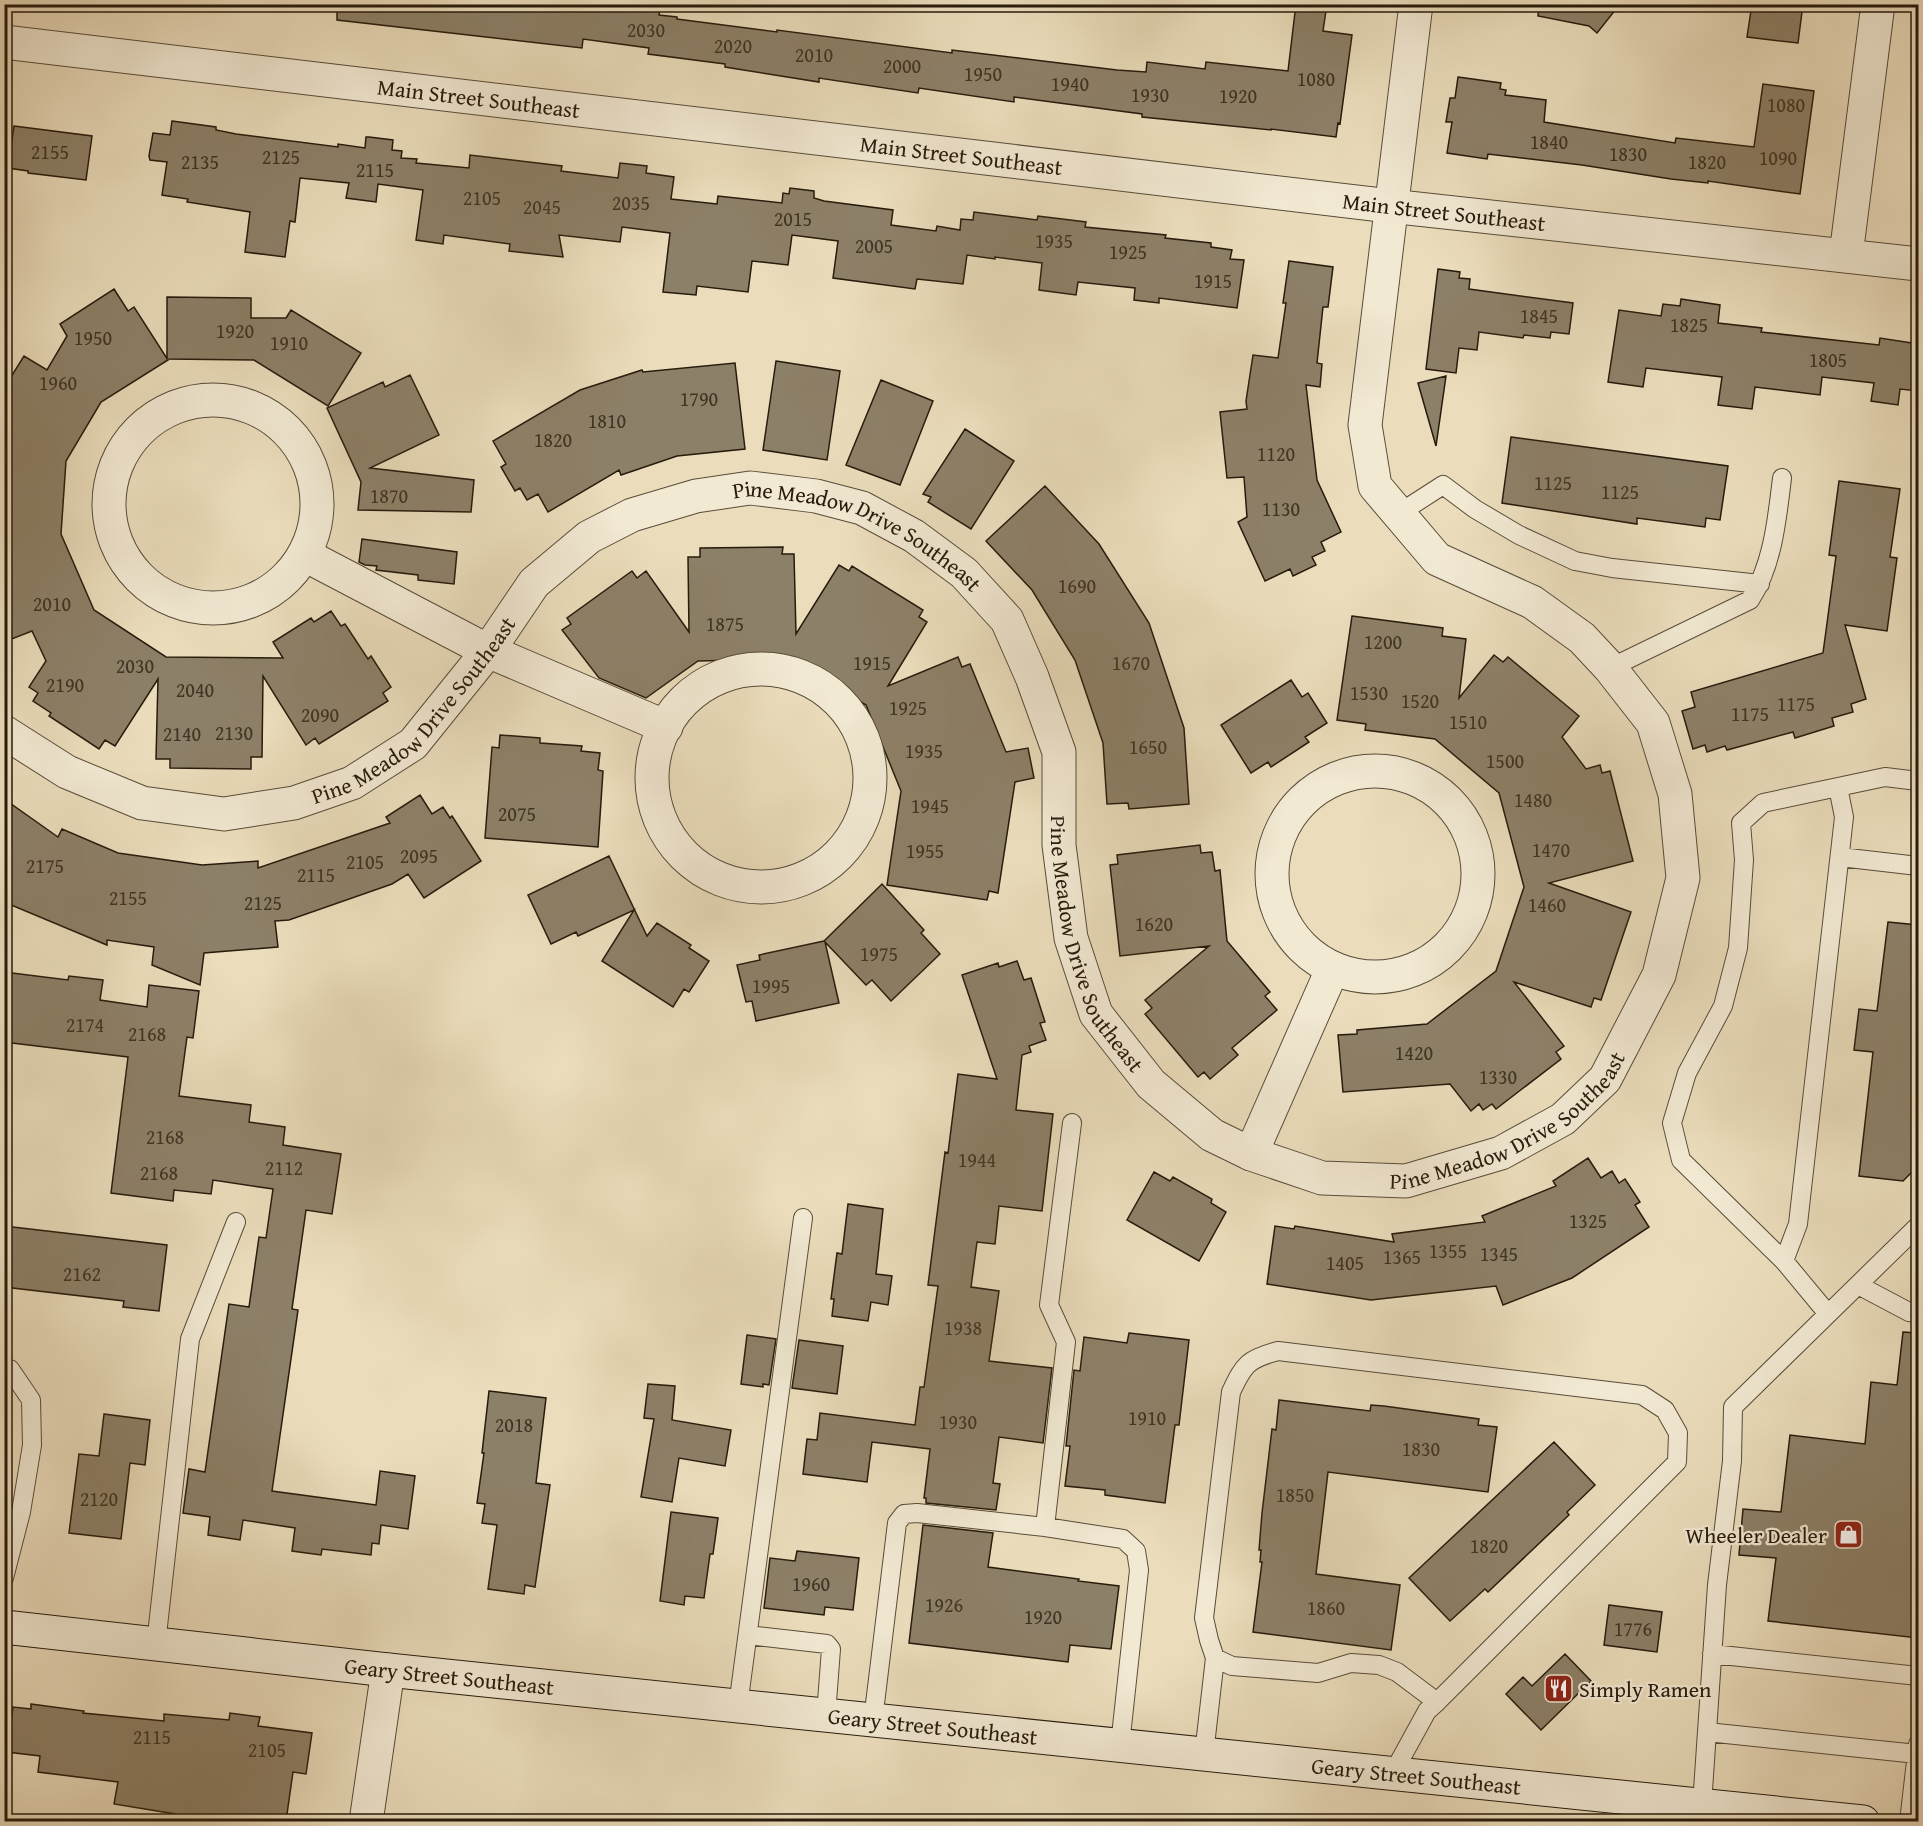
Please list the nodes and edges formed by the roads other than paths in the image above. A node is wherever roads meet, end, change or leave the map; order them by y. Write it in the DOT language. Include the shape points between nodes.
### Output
graph roads {
  1 [pos="1416,4"];
  2 [pos="1878,4"];
  3 [pos="4,42"];
  4 [pos="1390,206"];
  5 [pos="1846,255"];
  6 [pos="1918,264"];
  7 [pos="1782,478"];
  8 [pos="1398,514"];
  9 [pos="305,555"];
  10 [pos="1760,584"];
  11 [pos="488,651"];
  12 [pos="1610,668"];
  13 [pos="666,727"];
  14 [pos="4,732"];
  15 [pos="1918,781"];
  16 [pos="1838,787"];
  17 [pos="1840,857"];
  18 [pos="1918,866"];
  19 [pos="1332,970"];
  20 [pos="1072,1123"];
  21 [pos="1251,1154"];
  22 [pos="803,1218"];
  23 [pos="236,1222"];
  24 [pos="1918,1226"];
  25 [pos="1785,1261"];
  26 [pos="1858,1285"];
  27 [pos="1918,1313"];
  28 [pos="1828,1314"];
  29 [pos="10,1369"];
  30 [pos="1045,1527"];
  31 [pos="4,1578"];
  32 [pos="4,1627"];
  33 [pos="747,1635"];
  34 [pos="156,1644"];
  35 [pos="1712,1654"];
  36 [pos="1215,1658"];
  37 [pos="388,1670"];
  38 [pos="1918,1676"];
  39 [pos="1437,1702"];
  40 [pos="738,1706"];
  41 [pos="826,1715"];
  42 [pos="873,1720"];
  43 [pos="1707,1732"];
  44 [pos="1120,1745"];
  45 [pos="1918,1749"];
  46 [pos="1204,1754"];
  47 [pos="1393,1773"];
  48 [pos="1702,1805"];
  49 [pos="366,1821"];
  50 [pos="1863,1821"];
  51 [pos="1909,1821"];
  1 -- 4 [label="street, Pine Meadow Drive Southeast"];
  2 -- 5 [label="street"];
  3 -- 4 [label="street, Main Street Southeast"];
  4 -- 5 [label="street, Main Street Southeast"];
  4 -- 8 [label="street, Pine Meadow Drive Southeast" via="1365,425 1375,486"];
  5 -- 6 [label="street, Main Street Southeast"];
  7 -- 10 [label="lane" via="1776,529"];
  8 -- 10 [label="lane" via="1443,484 1519,535 1575,561"];
  8 -- 12 [label="street, Pine Meadow Drive Southeast" via="1437,559 1532,602 1582,638"];
  9 -- 9 [label="street" via="318,515 314,475 295,438 264,412 225,400 184,403 147,422 121,454 109,493 112,534 132,570 163,597 202,609 242,606 279,586"];
  9 -- 11 [label="street"];
  10 -- 12 [label="lane" via="1750,600"];
  11 -- 13 [label="street"];
  11 -- 14 [label="street, Pine Meadow Drive Southeast" via="413,744 352,783 294,803 224,814 142,803 67,772"];
  11 -- 21 [label="street, Pine Meadow Drive Southeast" via="534,583 589,537 632,515 696,496 750,488 816,496 862,508 914,536 964,573 1007,620 1032,677 1059,752 1059,845 1071,938 1096,1014 1151,1084 1212,1135"];
  12 -- 21 [label="street, Pine Meadow Drive Southeast" via="1653,723 1675,794 1683,878 1659,975 1605,1079 1563,1119 1501,1153 1406,1181 1322,1178"];
  13 -- 13 [label="street" via="652,759 653,802 671,842 702,871 742,887 785,885 824,868 854,837 869,796 868,753 850,714 819,684 779,669 736,670 691,694"];
  15 -- 16 [label="lane" via="1885,777"];
  16 -- 17 [label="lane" via="1844,817"];
  16 -- 25 [label="lane" via="1763,803 1741,823 1744,860 1738,948 1723,1006 1687,1073 1672,1123 1681,1160"];
  17 -- 18 [label="lane"];
  17 -- 25 [label="lane" via="1798,1224"];
  19 -- 19 [label="street" via="1295,942 1274,901 1272,854 1291,811 1326,781 1371,770 1417,778 1454,806 1476,848 1477,894 1463,926 1458,937 1423,967 1378,979"];
  19 -- 21 [label="street"];
  20 -- 30 [label="lane" via="1049,1305 1066,1342"];
  22 -- 33 [label="lane"];
  23 -- 34 [label="lane" via="190,1339"];
  24 -- 26 [label="lane"];
  25 -- 28 [label="lane"];
  26 -- 27 [label="lane"];
  26 -- 28 [label="lane"];
  28 -- 35 [label="lane" via="1733,1407 1732,1461"];
  29 -- 31 [label="lane" via="31,1400 32,1445 21,1512"];
  30 -- 42 [label="lane" via="904,1514 897,1524"];
  30 -- 44 [label="lane" via="1123,1539 1136,1551 1139,1570"];
  32 -- 34 [label="street, Geary Street Southeast"];
  33 -- 40 [label="lane"];
  33 -- 41 [label="lane" via="827,1644 831,1649"];
  34 -- 37 [label="street, Geary Street Southeast"];
  35 -- 38 [label="lane"];
  35 -- 43 [label="lane"];
  36 -- 39 [label="lane" via="1232,1666 1318,1672 1351,1663 1379,1665 1397,1672"];
  36 -- 39 [label="lane" via="1204,1618 1231,1392 1240,1372 1255,1358 1278,1352 1642,1395 1665,1410 1678,1433 1677,1462"];
  36 -- 46 [label="lane"];
  37 -- 40 [label="street, Geary Street Southeast"];
  37 -- 49 [label="street"];
  39 -- 47 [label="lane" via="1427,1711"];
  40 -- 41 [label="street, Geary Street Southeast"];
  41 -- 42 [label="street, Geary Street Southeast"];
  42 -- 44 [label="street, Geary Street Southeast"];
  43 -- 45 [label="lane"];
  43 -- 48 [label="lane"];
  44 -- 46 [label="street, Geary Street Southeast"];
  45 -- 51 [label="lane"];
  46 -- 47 [label="street, Geary Street Southeast"];
  47 -- 48 [label="street, Geary Street Southeast"];
  48 -- 50 [label="street, Geary Street Southeast"];
}
